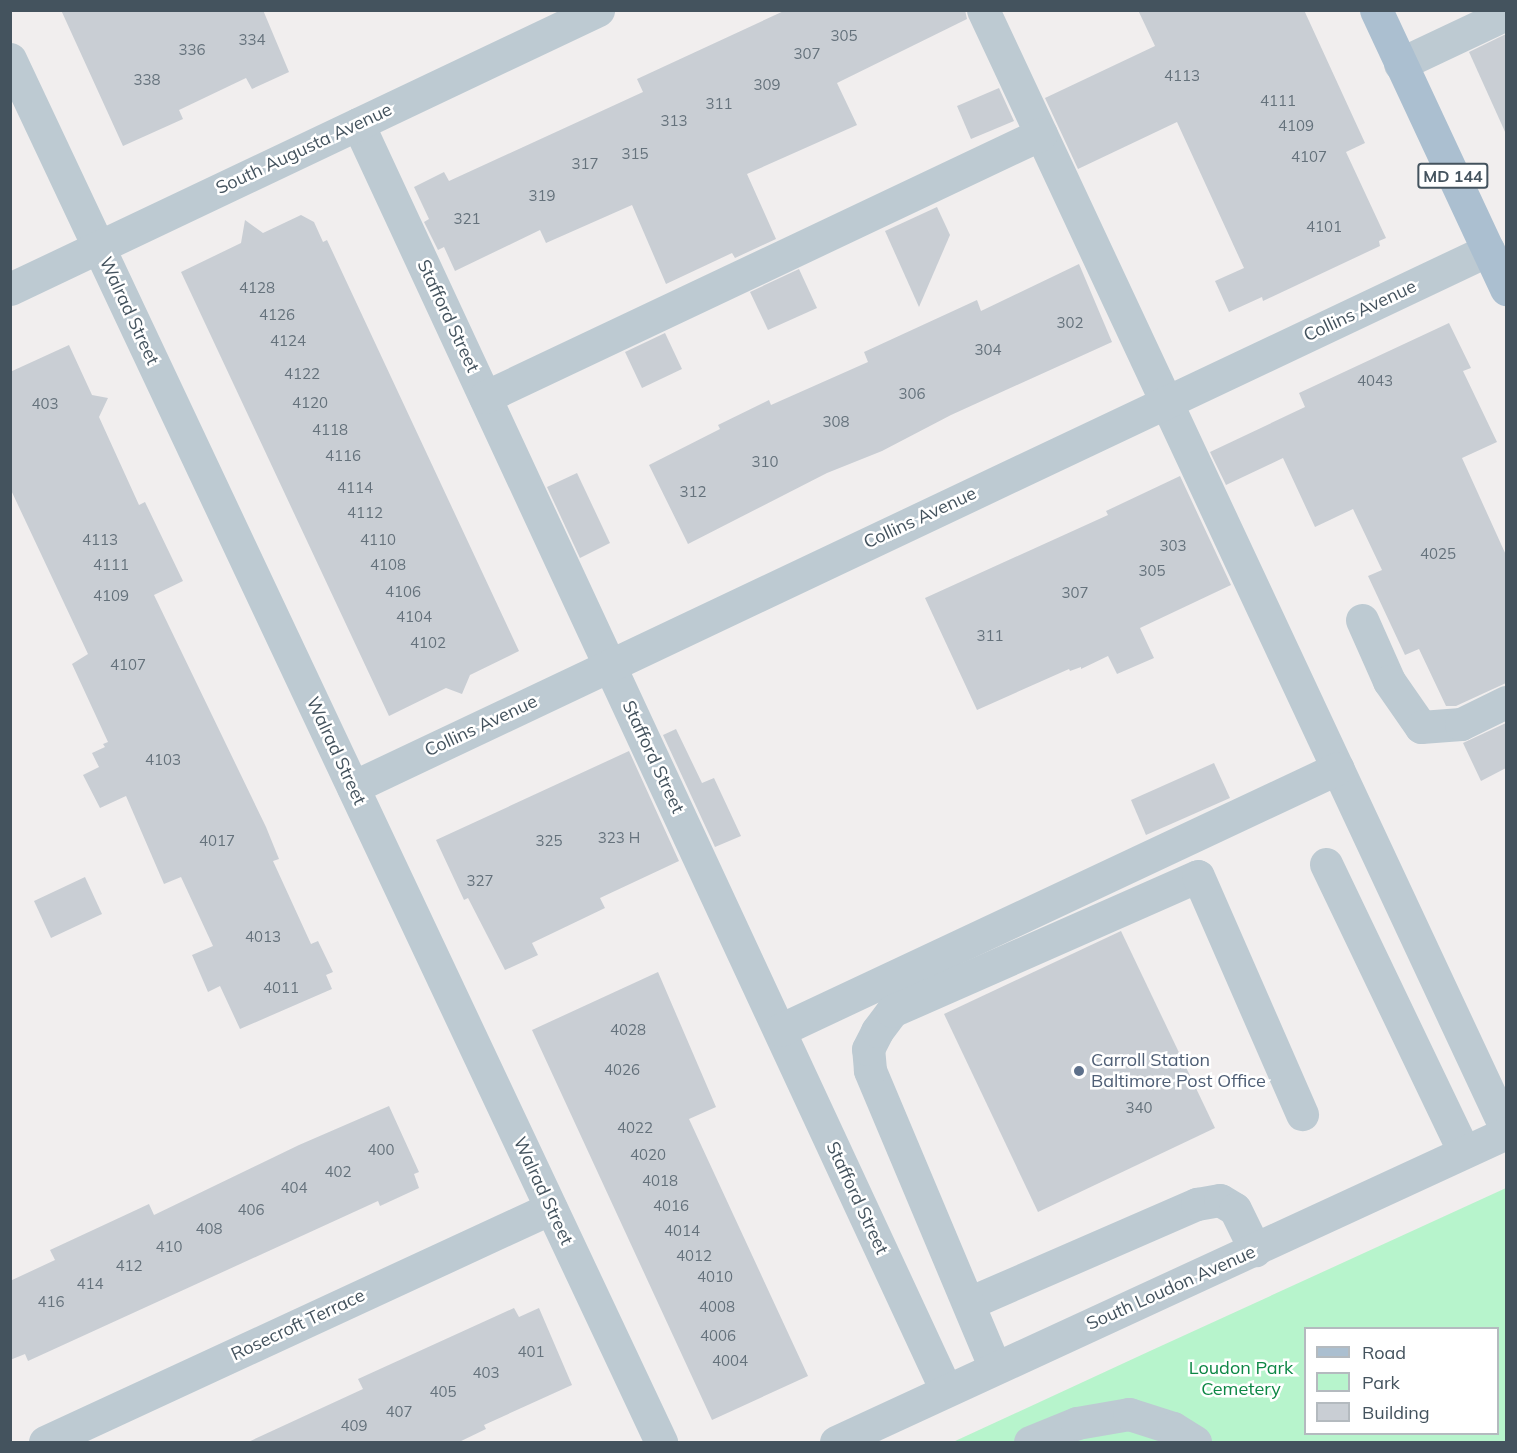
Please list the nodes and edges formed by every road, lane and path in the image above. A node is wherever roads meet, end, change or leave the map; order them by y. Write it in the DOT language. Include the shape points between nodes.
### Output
graph roads {
  1 [pos="598,10"];
  2 [pos="983,10"];
  3 [pos="1376,10"];
  4 [pos="1506,14"];
  5 [pos="10,59"];
  6 [pos="1400,64"];
  7 [pos="358,124"];
  8 [pos="1041,134"];
  9 [pos="99,247"];
  10 [pos="1488,250"];
  11 [pos="10,289"];
  12 [pos="1506,289"];
  13 [pos="485,397"];
  14 [pos="1167,402"];
  15 [pos="1362,620"];
  16 [pos="610,665"];
  17 [pos="1506,702"];
  18 [pos="1338,768"];
  19 [pos="353,787"];
  20 [pos="1326,864"];
  21 [pos="780,1030"];
  22 [pos="1302,1114"];
  23 [pos="1506,1131"];
  24 [pos="1464,1152"];
  25 [pos="551,1208"];
  26 [pos="1255,1250"];
  27 [pos="969,1304"];
  28 [pos="995,1368"];
  29 [pos="946,1390"];
  30 [pos="45,1443"];
  31 [pos="661,1443"];
  32 [pos="836,1443"];
  33 [pos="1030,1443"];
  34 [pos="1195,1443"];
  1 -- 7 [label="street, South Augusta Avenue"];
  2 -- 8 [label="street"];
  3 -- 6 [label="main road, MD 144"];
  4 -- 6 [label="street"];
  5 -- 9 [label="street, Walrad Street"];
  6 -- 10 [label="main road, MD 144"];
  7 -- 9 [label="street, South Augusta Avenue"];
  7 -- 13 [label="street, Stafford Street"];
  8 -- 13 [label="street"];
  8 -- 14 [label="street"];
  9 -- 11 [label="street, South Augusta Avenue"];
  9 -- 19 [label="street, Walrad Street"];
  10 -- 12 [label="main road, MD 144"];
  10 -- 14 [label="street, Collins Avenue"];
  13 -- 16 [label="street, Stafford Street"];
  14 -- 16 [label="street, Collins Avenue"];
  14 -- 18 [label="street"];
  15 -- 17 [label="street" via="1389,681 1421,727 1461,724"];
  16 -- 19 [label="street, Collins Avenue"];
  16 -- 21 [label="street, Stafford Street"];
  18 -- 21 [label="street"];
  18 -- 23 [label="street"];
  19 -- 25 [label="street, Walrad Street"];
  20 -- 24 [label="street"];
  21 -- 29 [label="street, Stafford Street"];
  22 -- 27 [label="street" via="1198,876 892,1011 868,1049 870,1070"];
  23 -- 24 [label="street, South Loudon Avenue"];
  24 -- 26 [label="street, South Loudon Avenue"];
  25 -- 30 [label="street, Rosecroft Terrace"];
  25 -- 31 [label="street, Walrad Street"];
  26 -- 27 [label="street" via="1235,1209 1220,1200 1197,1203"];
  26 -- 28 [label="street, South Loudon Avenue"];
  27 -- 28 [label="street"];
  28 -- 29 [label="street, South Loudon Avenue"];
  29 -- 32 [label="street, South Loudon Avenue"];
  33 -- 34 [label="street" via="1077,1423 1129,1414 1173,1428"];
}
